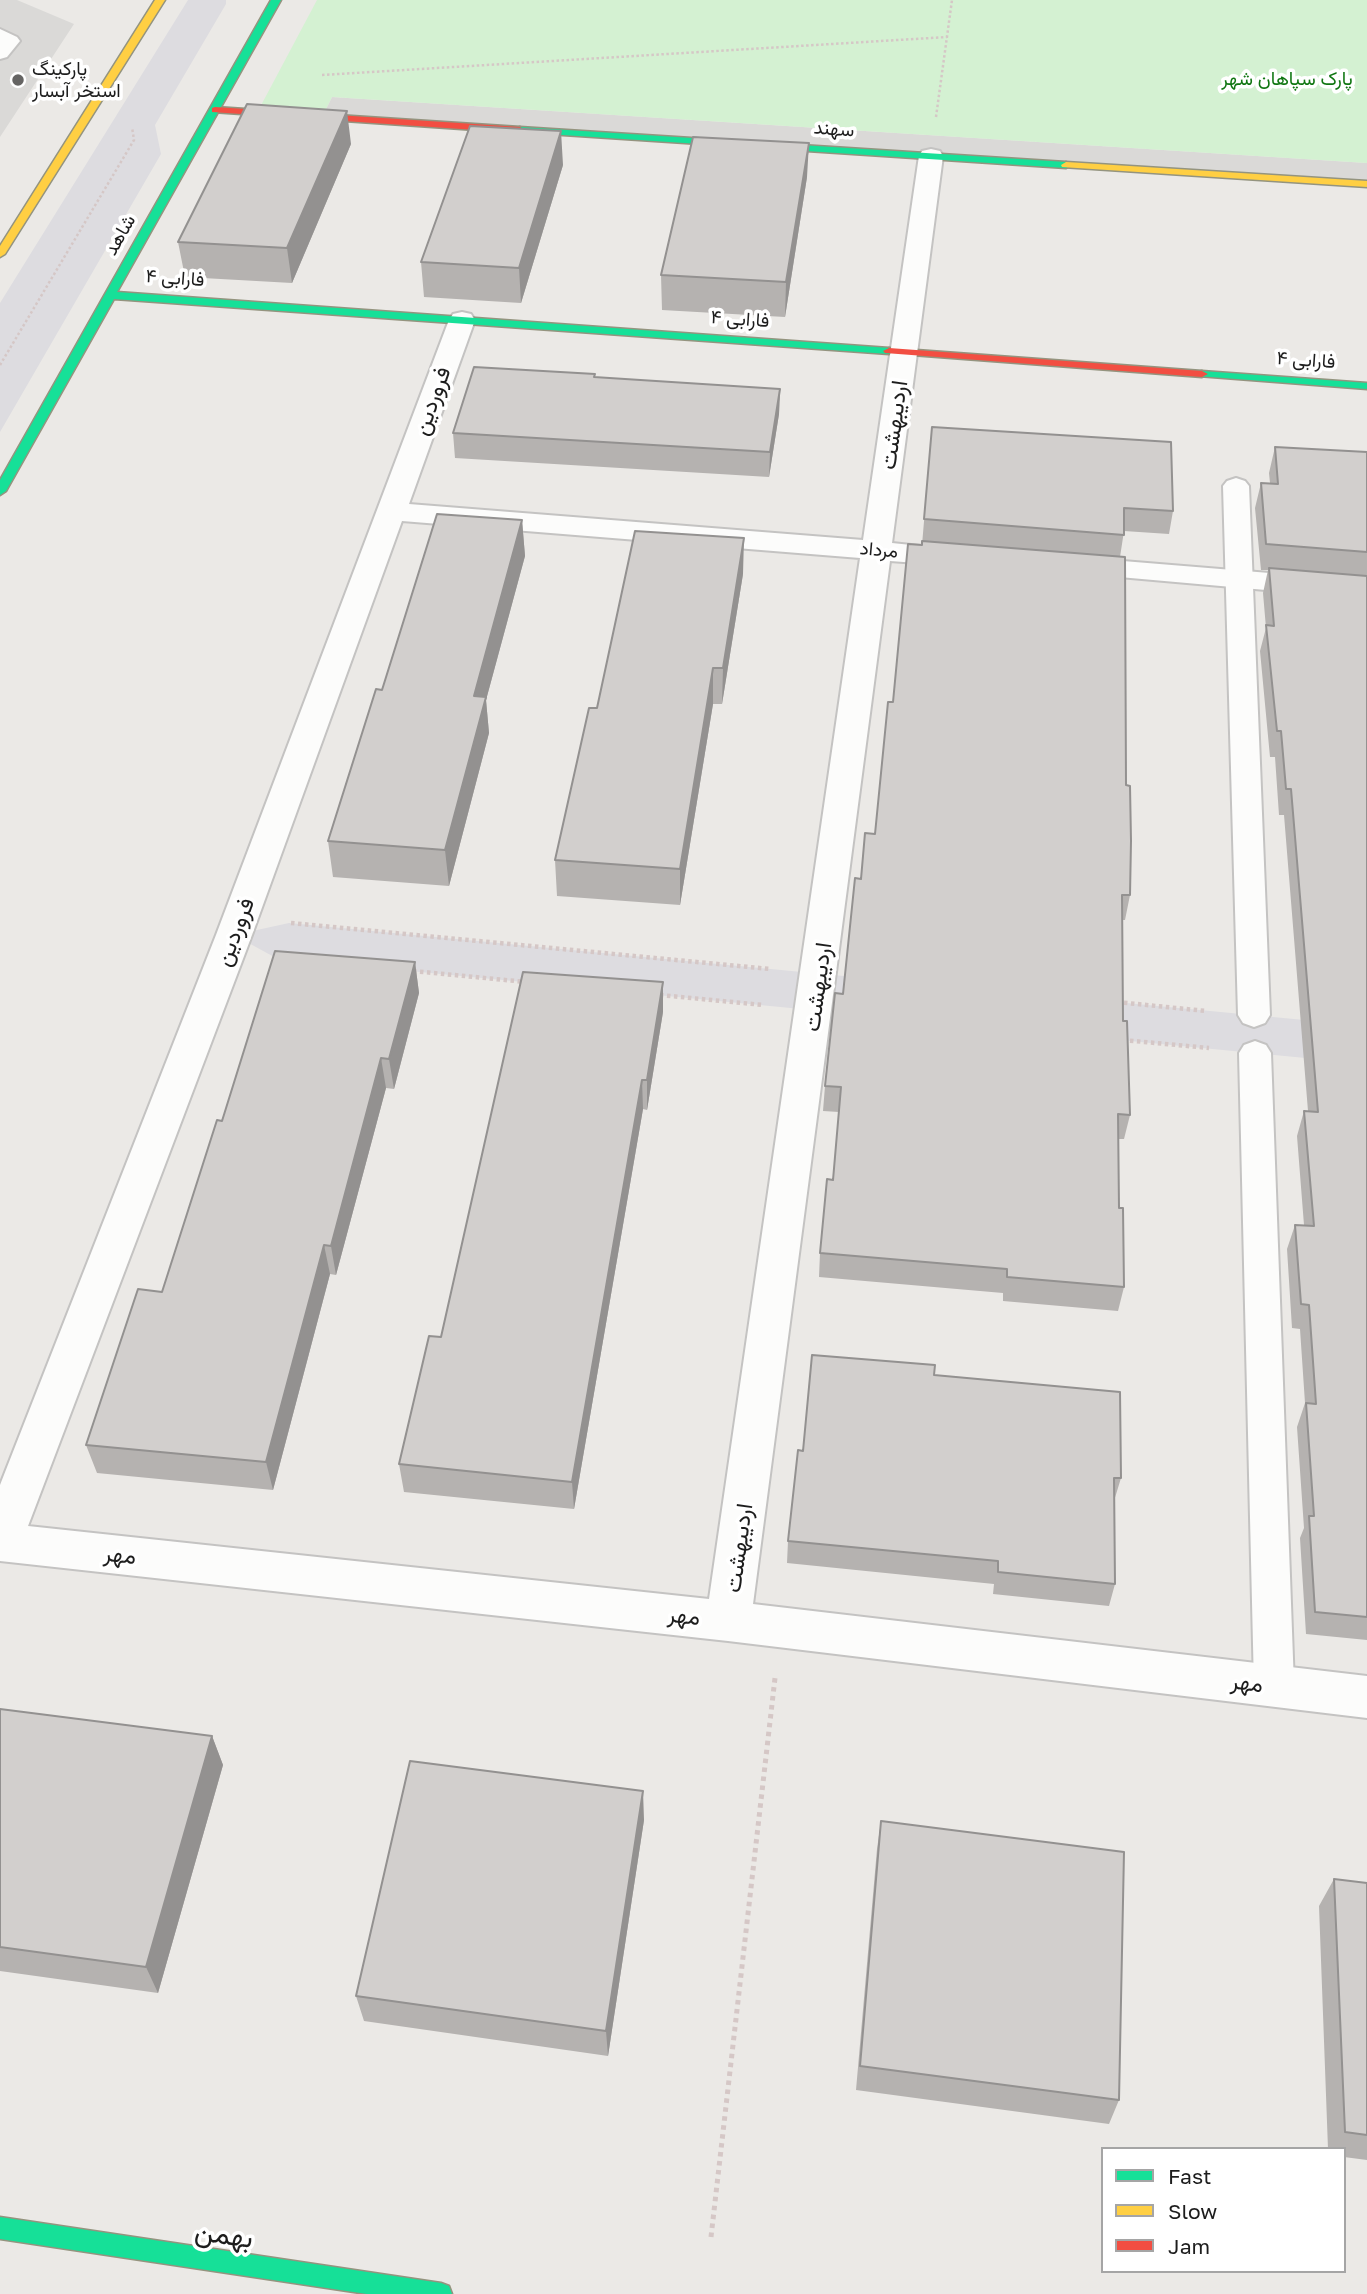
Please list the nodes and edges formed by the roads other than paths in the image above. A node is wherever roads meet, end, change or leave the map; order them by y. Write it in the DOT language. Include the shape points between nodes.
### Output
graph roads {
  1 [pos="160,0"];
  2 [pos="274,2"];
  3 [pos="0,35"];
  4 [pos="0,53"];
  5 [pos="215,110"];
  6 [pos="931,156"];
  7 [pos="1367,184"];
  8 [pos="0,254"];
  9 [pos="110,295"];
  10 [pos="462,320"];
  11 [pos="904,352"];
  12 [pos="1367,386"];
  13 [pos="1236,486"];
  14 [pos="0,491"];
  15 [pos="391,511"];
  16 [pos="877,550"];
  17 [pos="988,559"];
  18 [pos="1044,564"];
  19 [pos="1239,579"];
  20 [pos="1367,590"];
  21 [pos="1254,1015"];
  22 [pos="1255,1053"];
  23 [pos="0,1542"];
  24 [pos="728,1621"];
  25 [pos="1274,1686"];
  26 [pos="1367,1697"];
  27 [pos="0,2228"];
  28 [pos="441,2294"];
  1 -- 8 [label="street"];
  2 -- 5 [label="street, شاهد"];
  3 -- 4 [label="lane" via="10,41"];
  5 -- 6 [label="street, سهند"];
  5 -- 9 [label="street, شاهد"];
  6 -- 7 [label="street, سهند"];
  6 -- 11 [label="street, اردیبهشت"];
  9 -- 10 [label="street, فارابی ۴"];
  9 -- 14 [label="street, شاهد"];
  10 -- 11 [label="street, فارابی ۴"];
  10 -- 15 [label="street, فروردین"];
  11 -- 12 [label="street, فارابی ۴"];
  11 -- 16 [label="street, اردیبهشت"];
  13 -- 19 [label="lane"];
  15 -- 16 [label="street, مرداد"];
  15 -- 23 [label="street, فروردین" via="234,935"];
  16 -- 17 [label="street, مرداد"];
  16 -- 24 [label="street, اردیبهشت"];
  18 -- 19 [label="street"];
  19 -- 20 [label="street"];
  19 -- 21 [label="lane"];
  22 -- 25 [label="lane"];
  23 -- 24 [label="street, مهر"];
  24 -- 25 [label="street, مهر"];
  25 -- 26 [label="street, مهر"];
  27 -- 28 [label="street, بهمن"];
}
